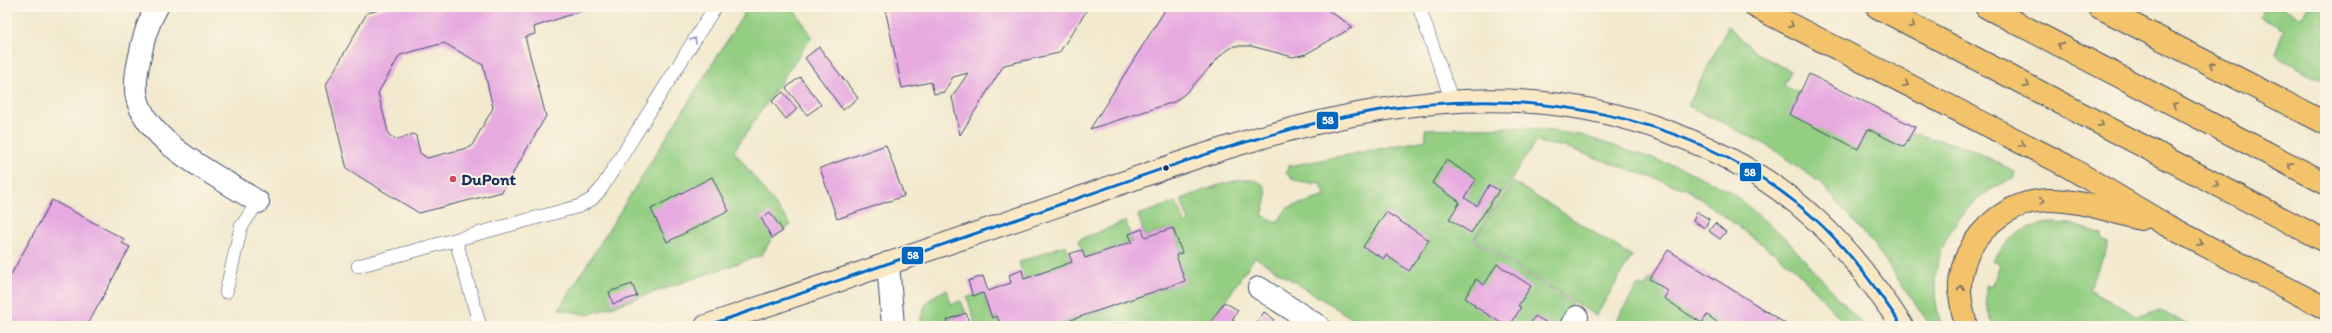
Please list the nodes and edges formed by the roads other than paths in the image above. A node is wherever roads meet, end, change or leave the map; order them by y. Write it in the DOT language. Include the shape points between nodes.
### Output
graph roads {
  1 [pos="157,7"];
  2 [pos="715,7"];
  3 [pos="1419,7"];
  4 [pos="1756,7"];
  5 [pos="1877,7"];
  6 [pos="1986,7"];
  7 [pos="2099,7"];
  8 [pos="2246,83"];
  9 [pos="1452,101"];
  10 [pos="2325,112"];
  11 [pos="2325,123"];
  12 [pos="2325,183"];
  13 [pos="258,202"];
  14 [pos="2166,226"];
  15 [pos="456,240"];
  16 [pos="2325,241"];
  17 [pos="888,263"];
  18 [pos="358,266"];
  19 [pos="1259,288"];
  20 [pos="226,292"];
  21 [pos="2325,308"];
  22 [pos="480,326"];
  23 [pos="706,326"];
  24 [pos="894,326"];
  25 [pos="1318,326"];
  26 [pos="1902,326"];
  27 [pos="1966,326"];
  1 -- 13 [label="street" via="144,36 136,79 138,99 145,115 154,130 171,146"];
  15 -- 2 [label="lane, one-way" via="580,206 592,199 601,189"];
  3 -- 9 [label="lane"];
  4 -- 14 [label="main road, one-way" via="2067,166"];
  5 -- 16 [label="main road, one-way"];
  12 -- 6 [label="main road, one-way"];
  8 -- 7 [label="main road, one-way"];
  8 -- 10 [label="main road"];
  8 -- 11 [label="main road"];
  9 -- 17 [label="street" via="1341,117 1241,142"];
  9 -- 26 [label="street" via="1530,101 1589,109 1650,125 1732,159 1775,187 1818,222 1867,277"];
  13 -- 20 [label="lane" via="241,227"];
  14 -- 21 [label="main road, one-way"];
  27 -- 14 [label="main road, one-way" via="1960,299 1960,285 1969,250 1990,224 2011,210 2034,201 2065,201"];
  15 -- 18 [label="lane"];
  15 -- 22 [label="lane"];
  17 -- 23 [label="street"];
  17 -- 24 [label="street"];
  19 -- 25 [label="street"];
}
